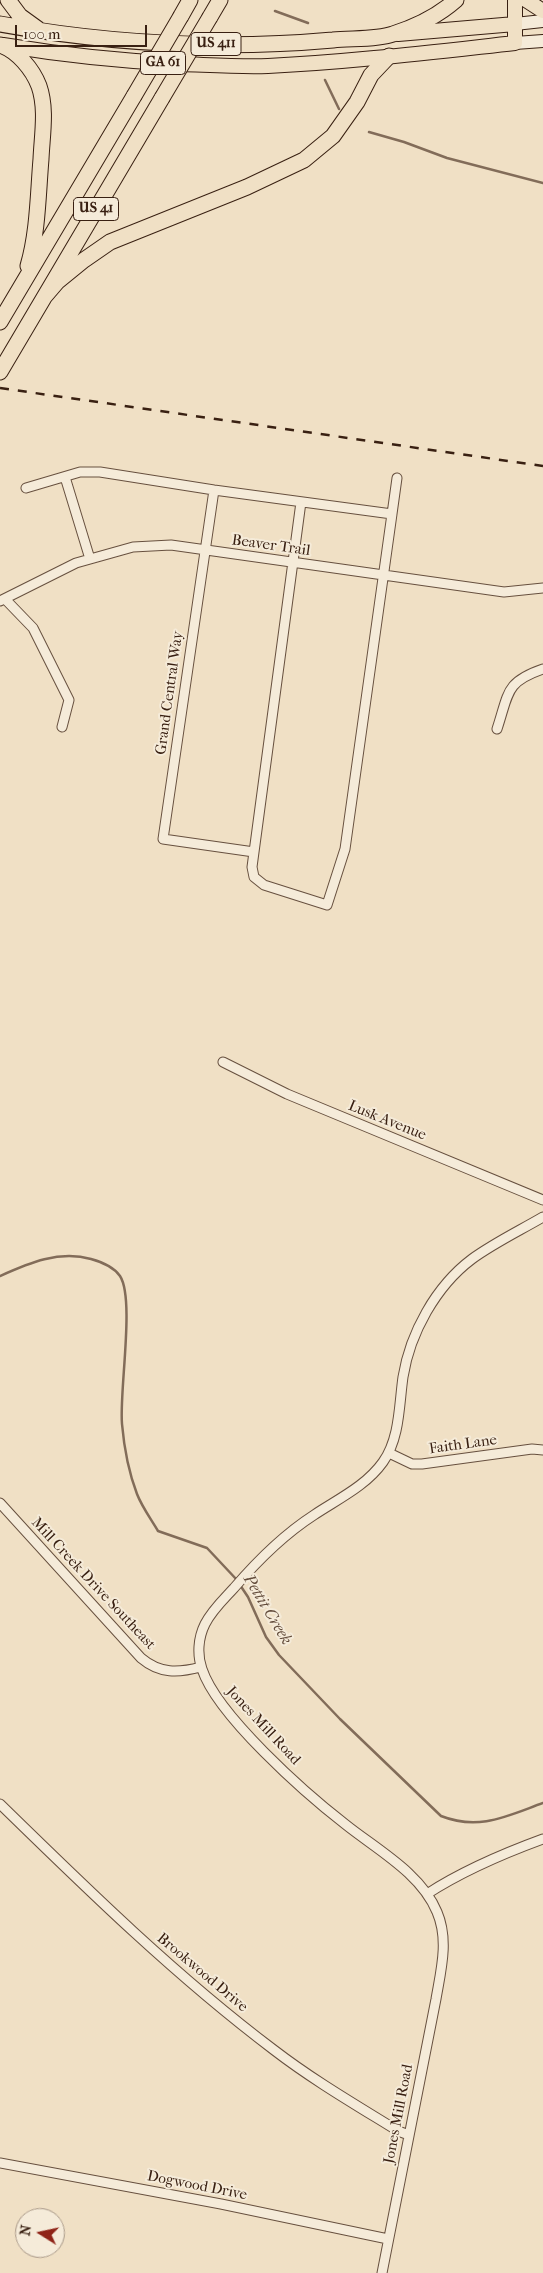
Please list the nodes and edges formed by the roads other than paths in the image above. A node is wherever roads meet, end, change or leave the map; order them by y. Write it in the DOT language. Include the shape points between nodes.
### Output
graph roads {
  1 [pos="8,0"];
  2 [pos="190,0"];
  3 [pos="220,0"];
  4 [pos="456,0"];
  5 [pos="515,0"];
  6 [pos="526,0"];
  7 [pos="543,11"];
  8 [pos="543,21"];
  9 [pos="0,24"];
  10 [pos="515,24"];
  11 [pos="42,32"];
  12 [pos="392,35"];
  13 [pos="543,41"];
  14 [pos="1,42"];
  15 [pos="515,44"];
  16 [pos="18,48"];
  17 [pos="389,56"];
  18 [pos="22,284"];
  19 [pos="45,296"];
  20 [pos="0,322"];
  21 [pos="0,372"];
  22 [pos="64,476"];
  23 [pos="397,478"];
  24 [pos="26,488"];
  25 [pos="214,490"];
  26 [pos="301,502"];
  27 [pos="392,514"];
  28 [pos="205,550"];
  29 [pos="90,559"];
  30 [pos="293,563"];
  31 [pos="384,576"];
  32 [pos="543,588"];
  33 [pos="3,600"];
  34 [pos="543,669"];
  35 [pos="62,727"];
  36 [pos="496,729"];
  37 [pos="254,852"];
  38 [pos="223,1062"];
  39 [pos="543,1200"];
  40 [pos="543,1217"];
  41 [pos="543,1450"];
  42 [pos="389,1453"];
  43 [pos="0,1503"];
  44 [pos="201,1668"];
  45 [pos="0,1804"];
  46 [pos="543,1839"];
  47 [pos="427,1894"];
  48 [pos="409,2134"];
  49 [pos="0,2163"];
  50 [pos="388,2239"];
  51 [pos="382,2273"];
  1 -- 11 [label="highway" via="20,16"];
  2 -- 18 [label="highway, US 41, bridge"];
  3 -- 19 [label="highway, US 41, bridge"];
  4 -- 12 [label="highway, US 411" via="434,15"];
  5 -- 10 [label="main road"];
  6 -- 7 [label="main road"];
  8 -- 10 [label="main road"];
  9 -- 11 [label="highway, US 411"];
  10 -- 12 [label="main road"];
  10 -- 15 [label="main road"];
  11 -- 12 [label="highway, US 411" via="118,41 222,44"];
  13 -- 15 [label="main road, GA 61"];
  14 -- 16 [label="highway"];
  14 -- 18 [label="highway" via="31,72 39,86 43,104 37,212"];
  15 -- 17 [label="main road, GA 61"];
  16 -- 17 [label="main road, GA 61" via="111,60 228,66"];
  17 -- 19 [label="highway" via="371,75 333,136 304,160 247,187 110,242 57,282"];
  18 -- 20 [label="highway, US 41"];
  19 -- 21 [label="highway, US 41"];
  22 -- 24 [label="street"];
  22 -- 25 [label="street" via="100,472"];
  22 -- 29 [label="street"];
  23 -- 27 [label="street"];
  25 -- 26 [label="street"];
  25 -- 28 [label="street, Grand Central Way"];
  26 -- 27 [label="street"];
  26 -- 30 [label="street"];
  27 -- 31 [label="street"];
  28 -- 29 [label="street, Beaver Trail" via="171,545 133,547"];
  28 -- 30 [label="street, Beaver Trail"];
  28 -- 37 [label="street, Grand Central Way" via="163,840"];
  29 -- 33 [label="street, Beaver Trail"];
  30 -- 31 [label="street, Beaver Trail"];
  30 -- 37 [label="street"];
  31 -- 32 [label="street, Beaver Trail" via="504,592"];
  31 -- 37 [label="street" via="345,849 327,904 259,882 254,877 252,866"];
  33 -- 35 [label="street, Beaver Trail" via="33,628 69,700"];
  34 -- 36 [label="street" via="522,676 513,685"];
  38 -- 39 [label="street, Lusk Avenue" via="287,1094"];
  40 -- 42 [label="street, Jones Mill Road" via="469,1261 432,1304 408,1357"];
  41 -- 42 [label="street, Faith Lane" via="422,1464 412,1464"];
  42 -- 44 [label="street, Jones Mill Road" via="367,1480 284,1536 220,1603 201,1636"];
  43 -- 44 [label="street, Mill Creek Drive Southeast" via="146,1662 175,1672"];
  44 -- 47 [label="street, Jones Mill Road" via="216,1697 256,1743 310,1794 406,1871"];
  45 -- 48 [label="street, Brookwood Drive" via="129,1930 275,2051 392,2128"];
  46 -- 47 [label="street" via="490,1859"];
  47 -- 48 [label="street, Jones Mill Road" via="441,1922 443,1953"];
  48 -- 50 [label="street, Jones Mill Road"];
  49 -- 50 [label="street, Dogwood Drive"];
  50 -- 51 [label="street, Jones Mill Road"];
}
